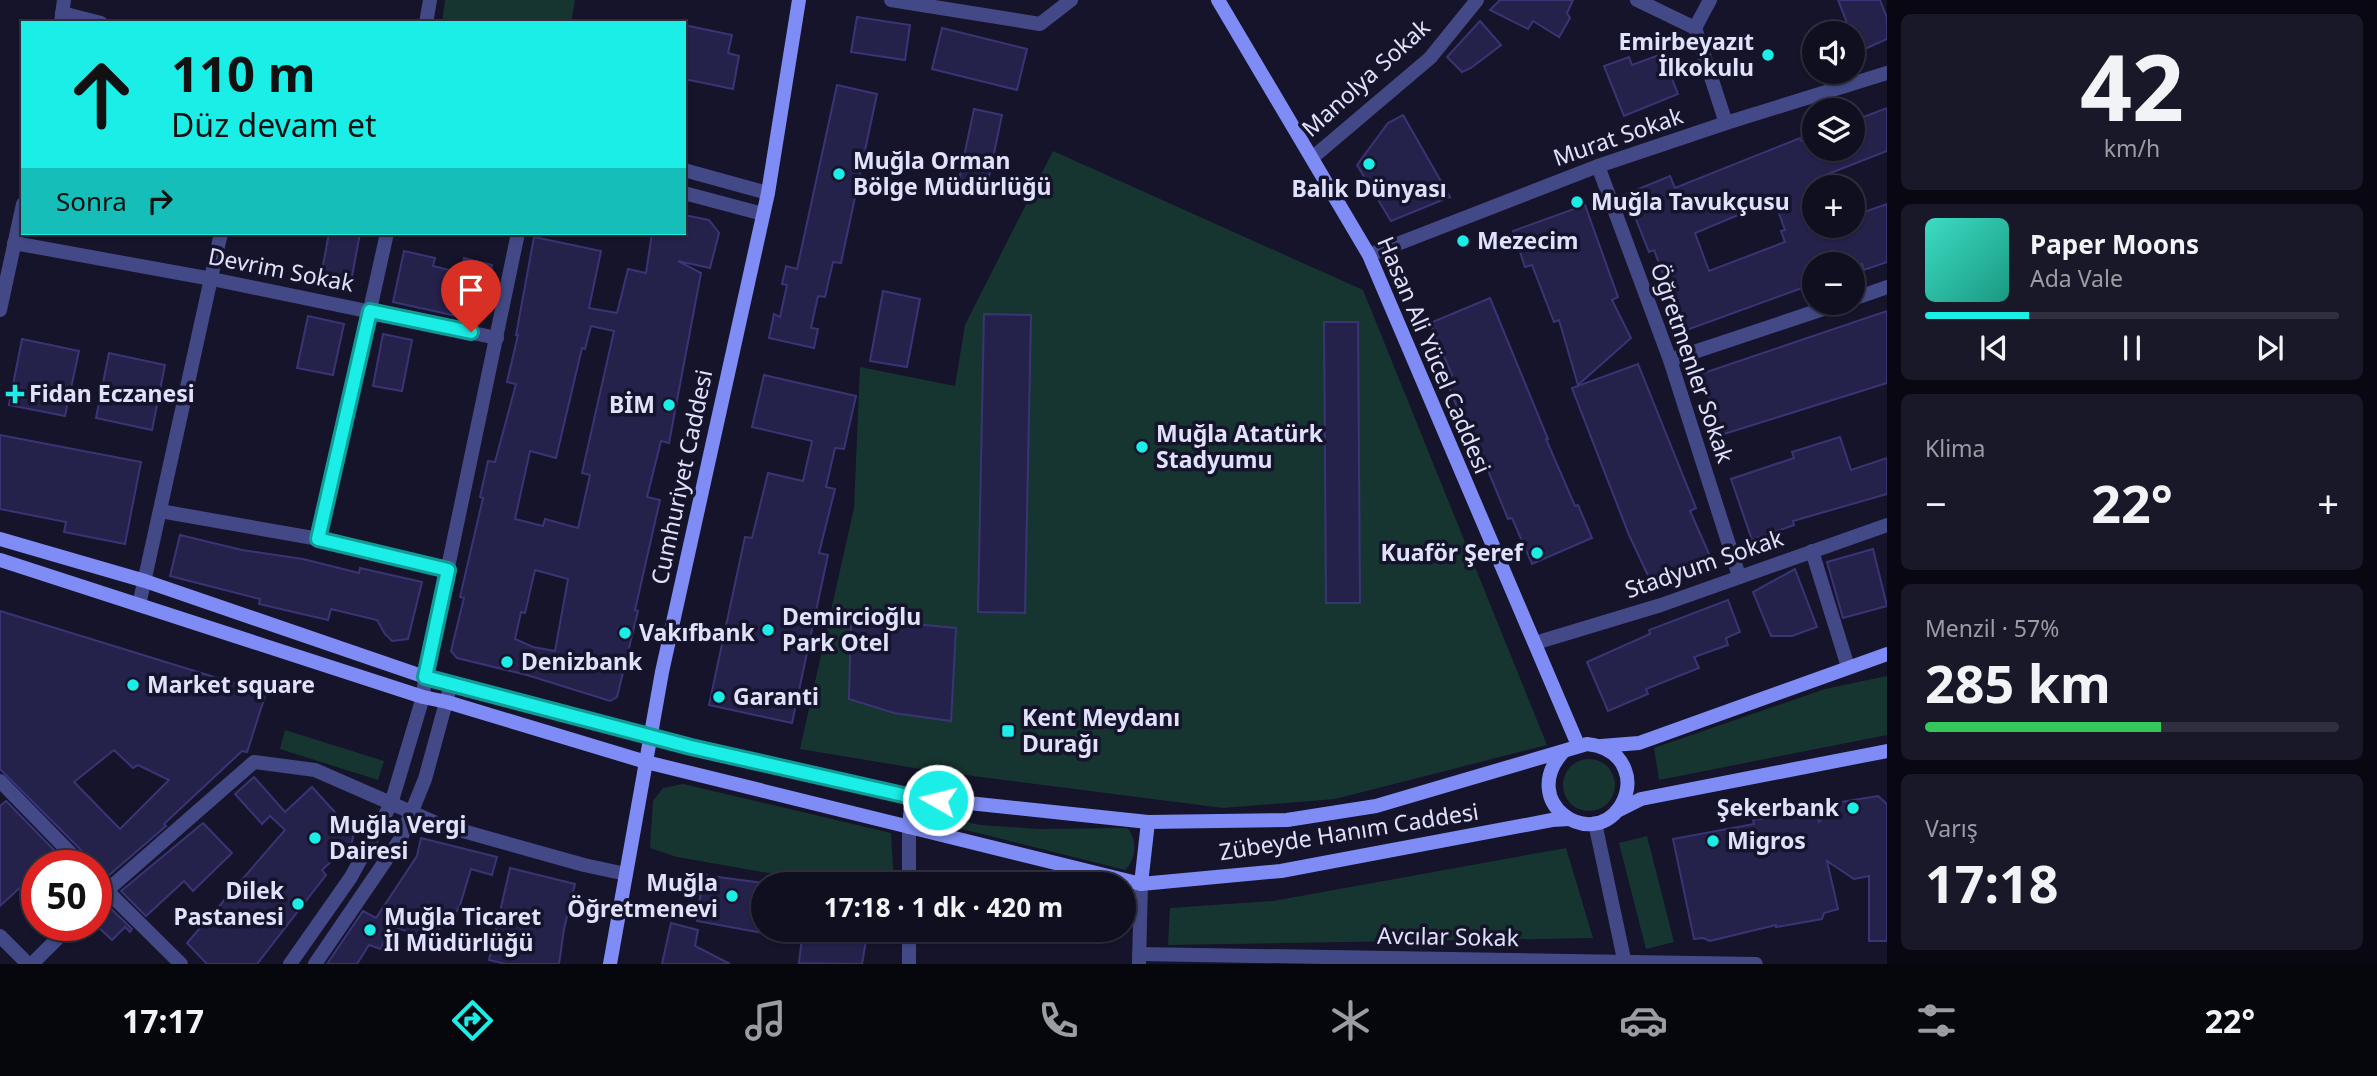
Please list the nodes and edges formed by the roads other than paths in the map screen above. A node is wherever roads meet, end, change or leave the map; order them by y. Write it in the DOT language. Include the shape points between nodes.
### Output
graph roads {
  1 [pos="429,0"];
  2 [pos="799,0"];
  3 [pos="891,0"];
  4 [pos="1071,0"];
  5 [pos="1218,0"];
  6 [pos="1477,0"];
  7 [pos="1637,0"];
  8 [pos="1710,0"];
  9 [pos="62,12"];
  10 [pos="94,21"];
  11 [pos="426,21"];
  12 [pos="1695,28"];
  13 [pos="1887,73"];
  14 [pos="1726,123"];
  15 [pos="1312,158"];
  16 [pos="1598,166"];
  17 [pos="686,171"];
  18 [pos="768,193"];
  19 [pos="686,195"];
  20 [pos="21,213"];
  21 [pos="763,214"];
  22 [pos="221,235"];
  23 [pos="387,235"];
  24 [pos="518,235"];
  25 [pos="14,243"];
  26 [pos="1369,255"];
  27 [pos="212,279"];
  28 [pos="1887,287"];
  29 [pos="1865,295"];
  30 [pos="0,310"];
  31 [pos="370,311"];
  32 [pos="1805,315"];
  33 [pos="497,338"];
  34 [pos="1670,360"];
  35 [pos="160,511"];
  36 [pos="1887,525"];
  37 [pos="0,539"];
  38 [pos="318,539"];
  39 [pos="1812,551"];
  40 [pos="0,560"];
  41 [pos="448,570"];
  42 [pos="1739,576"];
  43 [pos="145,581"];
  44 [pos="139,605"];
  45 [pos="1535,643"];
  46 [pos="1887,654"];
  47 [pos="1848,667"];
  48 [pos="425,677"];
  49 [pos="451,684"];
  50 [pos="423,697"];
  51 [pos="447,702"];
  52 [pos="650,736"];
  53 [pos="1577,745"];
  54 [pos="1601,746"];
  55 [pos="1887,751"];
  56 [pos="1563,752"];
  57 [pos="646,762"];
  58 [pos="0,781"];
  59 [pos="912,797"];
  60 [pos="391,804"];
  61 [pos="1618,811"];
  62 [pos="411,812"];
  63 [pos="1569,819"];
  64 [pos="1148,822"];
  65 [pos="1595,823"];
  66 [pos="909,827"];
  67 [pos="67,850"];
  68 [pos="909,872"];
  69 [pos="626,874"];
  70 [pos="112,880"];
  71 [pos="1142,884"];
  72 [pos="112,901"];
  73 [pos="0,936"];
  74 [pos="55,941"];
  75 [pos="909,942"];
  76 [pos="1139,959"];
  77 [pos="1625,963"];
  78 [pos="30,964"];
  79 [pos="181,964"];
  80 [pos="290,964"];
  81 [pos="315,964"];
  82 [pos="610,964"];
  83 [pos="909,964"];
  84 [pos="1715,964"];
  85 [pos="1756,964"];
  1 -- 11 [label="street"];
  2 -- 18 [label="main road, Cumhuriyet Caddesi"];
  3 -- 4 [label="street" via="1040,24"];
  5 -- 15 [label="main road, Hasan Ali Yücel Caddesi"];
  6 -- 15 [label="street, Manolya Sokak" via="1430,58"];
  7 -- 12 [label="street"];
  8 -- 12 [label="street"];
  9 -- 10 [label="street"];
  12 -- 14 [label="street"];
  13 -- 14 [label="street, Murat Sokak"];
  14 -- 16 [label="street, Murat Sokak"];
  15 -- 26 [label="main road, Hasan Ali Yücel Caddesi"];
  16 -- 26 [label="street, Murat Sokak"];
  16 -- 34 [label="street, Öğretmenler Sokak"];
  17 -- 18 [label="street"];
  18 -- 21 [label="main road, Cumhuriyet Caddesi"];
  19 -- 21 [label="street"];
  20 -- 25 [label="street"];
  21 -- 52 [label="main road, Cumhuriyet Caddesi"];
  22 -- 27 [label="street"];
  23 -- 31 [label="street"];
  24 -- 33 [label="street"];
  25 -- 27 [label="street, Devrim Sokak"];
  25 -- 30 [label="street"];
  26 -- 45 [label="main road, Hasan Ali Yücel Caddesi"];
  27 -- 31 [label="street, Devrim Sokak"];
  27 -- 35 [label="street"];
  28 -- 29 [label="street"];
  31 -- 33 [label="street, Devrim Sokak"];
  31 -- 38 [label="street"];
  32 -- 34 [label="street"];
  33 -- 41 [label="street"];
  34 -- 42 [label="street, Öğretmenler Sokak"];
  35 -- 38 [label="street"];
  35 -- 43 [label="street"];
  36 -- 39 [label="street, Stadyum Sokak"];
  37 -- 43 [label="main road, Zübeyde Hanım Caddesi"];
  38 -- 41 [label="street"];
  39 -- 42 [label="street, Stadyum Sokak"];
  39 -- 47 [label="street"];
  40 -- 44 [label="main road, Zübeyde Hanım Caddesi"];
  41 -- 48 [label="street"];
  42 -- 45 [label="street, Stadyum Sokak"];
  43 -- 44 [label="street"];
  43 -- 48 [label="main road, Zübeyde Hanım Caddesi"];
  44 -- 50 [label="main road, Zübeyde Hanım Caddesi"];
  45 -- 53 [label="main road, Hasan Ali Yücel Caddesi"];
  46 -- 47 [label="main road"];
  47 -- 54 [label="main road" via="1639,743"];
  48 -- 49 [label="main road, Zübeyde Hanım Caddesi"];
  48 -- 50 [label="street"];
  49 -- 51 [label="street"];
  49 -- 52 [label="main road, Zübeyde Hanım Caddesi"];
  50 -- 51 [label="main road, Zübeyde Hanım Caddesi"];
  50 -- 60 [label="street"];
  51 -- 57 [label="main road, Zübeyde Hanım Caddesi"];
  51 -- 62 [label="street"];
  52 -- 57 [label="main road, Cumhuriyet Caddesi"];
  52 -- 59 [label="main road, Zübeyde Hanım Caddesi"];
  53 -- 54 [label="main road"];
  53 -- 56 [label="main road"];
  54 -- 61 [label="main road" via="1612,752 1627,774 1625,800"];
  55 -- 61 [label="main road" via="1641,799"];
  56 -- 63 [label="main road" via="1554,762 1548,787 1551,800"];
  56 -- 64 [label="main road, Zübeyde Hanım Caddesi" via="1376,806 1287,820"];
  57 -- 66 [label="main road, Zübeyde Hanım Caddesi"];
  57 -- 69 [label="main road, Cumhuriyet Caddesi"];
  58 -- 67 [label="street"];
  59 -- 64 [label="main road, Zübeyde Hanım Caddesi"];
  59 -- 66 [label="main road"];
  60 -- 62 [label="street"];
  60 -- 70 [label="street" via="315,770 254,762"];
  60 -- 80 [label="street" via="351,877"];
  61 -- 65 [label="main road"];
  62 -- 69 [label="street" via="438,824"];
  62 -- 81 [label="street" via="401,838"];
  63 -- 65 [label="main road"];
  63 -- 71 [label="main road, Zübeyde Hanım Caddesi" via="1281,871"];
  64 -- 71 [label="main road"];
  65 -- 77 [label="street"];
  66 -- 68 [label="street"];
  66 -- 71 [label="main road, Zübeyde Hanım Caddesi"];
  69 -- 82 [label="main road, Cumhuriyet Caddesi"];
  71 -- 76 [label="street"];
  72 -- 79 [label="street"];
  73 -- 78 [label="street"];
  74 -- 78 [label="street"];
  75 -- 83 [label="street"];
  76 -- 77 [label="street, Avcılar Sokak"];
  77 -- 84 [label="street, Avcılar Sokak"];
  84 -- 85 [label="street, Avcılar Sokak"];
}
